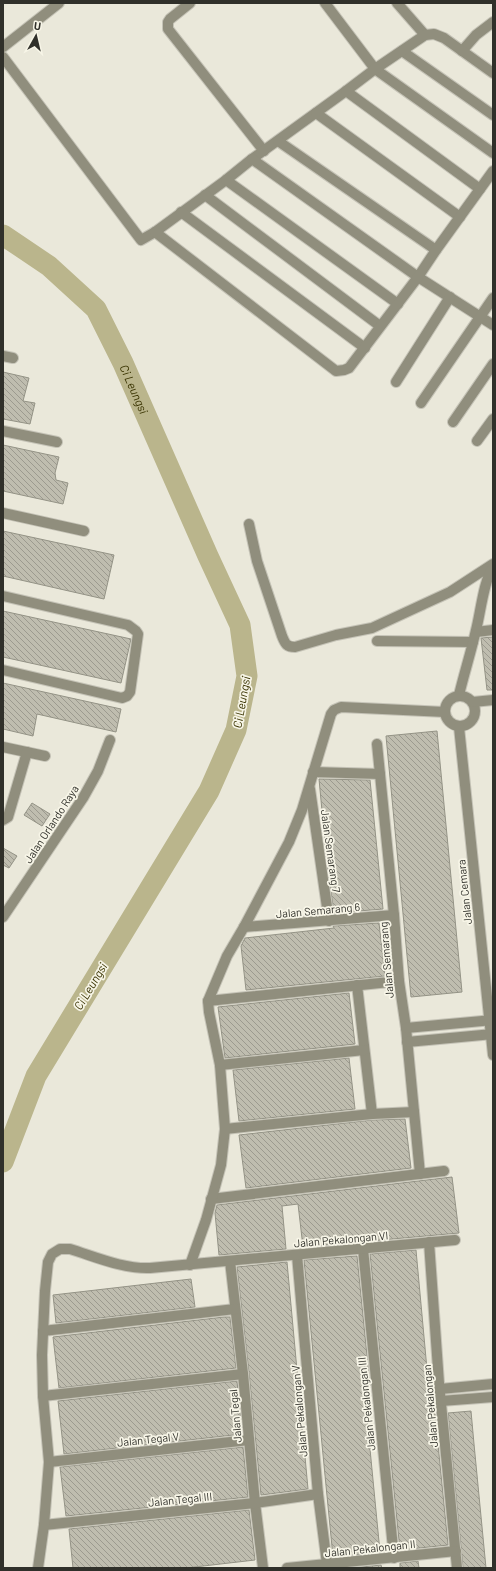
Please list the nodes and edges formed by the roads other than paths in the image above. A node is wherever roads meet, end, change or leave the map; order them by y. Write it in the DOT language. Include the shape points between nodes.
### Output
graph roads {
  1 [pos="59,3"];
  2 [pos="190,3"];
  3 [pos="325,3"];
  4 [pos="397,3"];
  5 [pos="493,22"];
  6 [pos="425,35"];
  7 [pos="3,46"];
  8 [pos="402,51"];
  9 [pos="462,51"];
  10 [pos="3,57"];
  11 [pos="375,68"];
  12 [pos="493,73"];
  13 [pos="346,91"];
  14 [pos="316,113"];
  15 [pos="493,115"];
  16 [pos="278,141"];
  17 [pos="264,151"];
  18 [pos="493,153"];
  19 [pos="252,159"];
  20 [pos="493,171"];
  21 [pos="226,180"];
  22 [pos="480,190"];
  23 [pos="205,194"];
  24 [pos="181,212"];
  25 [pos="460,217"];
  26 [pos="155,232"];
  27 [pos="436,250"];
  28 [pos="418,277"];
  29 [pos="450,297"];
  30 [pos="493,298"];
  31 [pos="398,304"];
  32 [pos="481,316"];
  33 [pos="493,325"];
  34 [pos="380,326"];
  35 [pos="365,348"];
  36 [pos="493,364"];
  37 [pos="396,382"];
  38 [pos="421,403"];
  39 [pos="493,419"];
  40 [pos="453,422"];
  41 [pos="3,431"];
  42 [pos="478,441"];
  43 [pos="57,442"];
  44 [pos="3,513"];
  45 [pos="249,524"];
  46 [pos="84,531"];
  47 [pos="493,564"];
  48 [pos="493,568"];
  49 [pos="3,596"];
  50 [pos="493,630"];
  51 [pos="474,637"];
  52 [pos="377,641"];
  53 [pos="3,670"];
  54 [pos="459,695"];
  55 [pos="493,700"];
  56 [pos="473,702"];
  57 [pos="445,712"];
  58 [pos="459,727"];
  59 [pos="110,740"];
  60 [pos="377,744"];
  61 [pos="3,747"];
  62 [pos="27,752"];
  63 [pos="45,756"];
  64 [pos="313,772"];
  65 [pos="380,774"];
  66 [pos="310,784"];
  67 [pos="3,820"];
  68 [pos="394,915"];
  69 [pos="3,917"];
  70 [pos="329,922"];
  71 [pos="244,927"];
  72 [pos="398,981"];
  73 [pos="357,985"];
  74 [pos="208,1002"];
  75 [pos="491,1020"];
  76 [pos="406,1028"];
  77 [pos="492,1034"];
  78 [pos="407,1042"];
  79 [pos="364,1050"];
  80 [pos="493,1055"];
  81 [pos="220,1065"];
  82 [pos="414,1112"];
  83 [pos="372,1114"];
  84 [pos="225,1130"];
  85 [pos="444,1171"];
  86 [pos="420,1174"];
  87 [pos="211,1199"];
  88 [pos="455,1240"];
  89 [pos="429,1242"];
  90 [pos="363,1249"];
  91 [pos="297,1255"];
  92 [pos="230,1261"];
  93 [pos="190,1265"];
  94 [pos="235,1309"];
  95 [pos="43,1331"];
  96 [pos="243,1374"];
  97 [pos="493,1384"];
  98 [pos="440,1390"];
  99 [pos="43,1396"];
  100 [pos="493,1397"];
  101 [pos="441,1401"];
  102 [pos="249,1440"];
  103 [pos="49,1462"];
  104 [pos="318,1494"];
  105 [pos="255,1503"];
  106 [pos="44,1525"];
  107 [pos="456,1551"];
  108 [pos="394,1558"];
  109 [pos="327,1564"];
  110 [pos="38,1568"];
  111 [pos="263,1568"];
  112 [pos="287,1568"];
  113 [pos="457,1568"];
  1 -- 7 [label="street"];
  2 -- 17 [label="street" via="170,19 168,29"];
  3 -- 11 [label="street"];
  4 -- 6 [label="street"];
  5 -- 9 [label="street" via="476,35"];
  6 -- 8 [label="street"];
  6 -- 9 [label="street" via="434,34 444,38"];
  8 -- 11 [label="street"];
  8 -- 15 [label="street"];
  9 -- 12 [label="street"];
  10 -- 26 [label="street" via="141,240"];
  11 -- 13 [label="street"];
  11 -- 18 [label="street"];
  13 -- 14 [label="street"];
  13 -- 22 [label="street"];
  14 -- 16 [label="street"];
  14 -- 25 [label="street"];
  16 -- 17 [label="street"];
  16 -- 27 [label="street"];
  17 -- 19 [label="street"];
  19 -- 21 [label="street"];
  19 -- 28 [label="street"];
  20 -- 22 [label="street"];
  21 -- 23 [label="street"];
  21 -- 31 [label="street"];
  22 -- 25 [label="street"];
  23 -- 24 [label="street"];
  23 -- 34 [label="street"];
  24 -- 26 [label="street"];
  24 -- 35 [label="street"];
  25 -- 27 [label="street"];
  26 -- 35 [label="street" via="336,371 349,368"];
  27 -- 28 [label="street"];
  28 -- 29 [label="street"];
  28 -- 31 [label="street"];
  29 -- 32 [label="street"];
  29 -- 37 [label="street"];
  30 -- 32 [label="street"];
  31 -- 34 [label="street"];
  32 -- 33 [label="street"];
  32 -- 38 [label="street"];
  34 -- 35 [label="street"];
  36 -- 40 [label="street"];
  39 -- 42 [label="street"];
  41 -- 43 [label="street"];
  44 -- 46 [label="street"];
  45 -- 47 [label="street" via="267,591 285,643 290,647 372,628 450,592"];
  48 -- 51 [label="street" via="489,573"];
  49 -- 53 [label="street" via="128,625 138,634 130,692 122,698"];
  50 -- 51 [label="street"];
  51 -- 52 [label="street"];
  51 -- 54 [label="street"];
  54 -- 56 [label="street"];
  54 -- 57 [label="street" via="451,698 446,704"];
  55 -- 56 [label="street"];
  56 -- 58 [label="street" via="474,717 469,723"];
  57 -- 58 [label="street" via="447,720"];
  57 -- 64 [label="street" via="337,708 331,714"];
  58 -- 75 [label="street, Jalan Cemara"];
  59 -- 69 [label="street, Jalan Orlando Raya" via="98,771 83,798"];
  60 -- 65 [label="street, Jalan Semarang"];
  61 -- 62 [label="street"];
  62 -- 63 [label="street"];
  62 -- 67 [label="street" via="8,817"];
  64 -- 65 [label="street"];
  64 -- 66 [label="street"];
  65 -- 68 [label="street, Jalan Semarang"];
  66 -- 70 [label="street, Jalan Semarang 7"];
  66 -- 71 [label="street" via="289,842"];
  68 -- 70 [label="street, Jalan Semarang 6"];
  68 -- 72 [label="street, Jalan Semarang"];
  70 -- 71 [label="street, Jalan Semarang 6"];
  71 -- 74 [label="street" via="227,956"];
  72 -- 73 [label="street"];
  72 -- 76 [label="street, Jalan Semarang"];
  73 -- 74 [label="street"];
  73 -- 79 [label="street"];
  74 -- 81 [label="street"];
  75 -- 76 [label="street"];
  75 -- 77 [label="street, Jalan Cemara"];
  76 -- 78 [label="street, Jalan Semarang"];
  77 -- 78 [label="street"];
  77 -- 80 [label="street, Jalan Cemara"];
  78 -- 82 [label="street, Jalan Semarang"];
  79 -- 81 [label="street"];
  79 -- 83 [label="street"];
  81 -- 84 [label="street"];
  82 -- 83 [label="street"];
  82 -- 86 [label="street, Jalan Semarang"];
  83 -- 84 [label="street"];
  84 -- 87 [label="street" via="221,1165"];
  85 -- 86 [label="street"];
  86 -- 87 [label="street"];
  87 -- 93 [label="street"];
  88 -- 89 [label="street, Jalan Pekalongan VI"];
  89 -- 90 [label="street, Jalan Pekalongan VI"];
  89 -- 98 [label="street, Jalan Pekalongan"];
  90 -- 91 [label="street, Jalan Pekalongan VI"];
  90 -- 108 [label="street, Jalan Pekalongan III"];
  91 -- 92 [label="street, Jalan Pekalongan VI"];
  91 -- 104 [label="street, Jalan Pekalongan V"];
  92 -- 93 [label="street, Jalan Pekalongan VI"];
  92 -- 94 [label="street, Jalan Tegal"];
  93 -- 95 [label="street, Jalan Pekalongan VI" via="139,1269 70,1249 60,1249 52,1254 48,1262"];
  94 -- 95 [label="street"];
  94 -- 96 [label="street, Jalan Tegal"];
  95 -- 99 [label="street"];
  96 -- 99 [label="street"];
  96 -- 102 [label="street, Jalan Tegal"];
  97 -- 98 [label="street"];
  98 -- 101 [label="street, Jalan Pekalongan"];
  99 -- 103 [label="street"];
  100 -- 101 [label="street"];
  101 -- 107 [label="street, Jalan Pekalongan"];
  102 -- 103 [label="street, Jalan Tegal V"];
  102 -- 105 [label="street, Jalan Tegal"];
  103 -- 106 [label="street"];
  104 -- 105 [label="street, Jalan Tegal III"];
  104 -- 109 [label="street, Jalan Pekalongan V"];
  105 -- 106 [label="street, Jalan Tegal III"];
  105 -- 111 [label="street, Jalan Tegal"];
  106 -- 110 [label="street"];
  107 -- 108 [label="street, Jalan Pekalongan II"];
  107 -- 113 [label="street, Jalan Pekalongan"];
  108 -- 109 [label="street, Jalan Pekalongan II"];
  109 -- 112 [label="street, Jalan Pekalongan II"];
}
